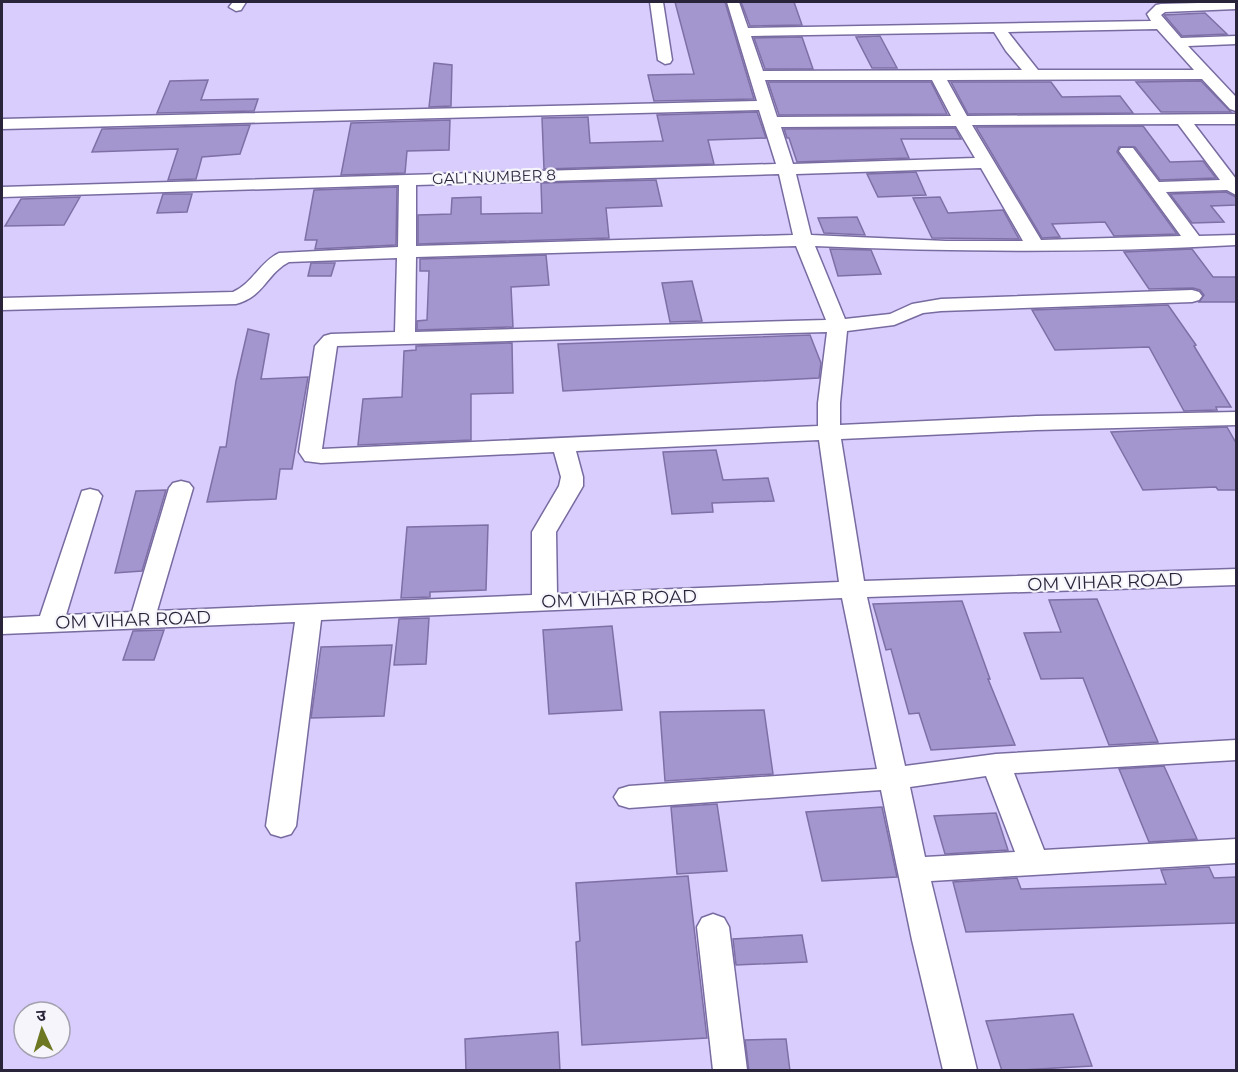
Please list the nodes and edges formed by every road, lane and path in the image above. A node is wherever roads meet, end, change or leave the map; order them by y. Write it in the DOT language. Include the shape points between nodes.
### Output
graph roads {
  1 [pos="656,2"];
  2 [pos="733,2"];
  3 [pos="1236,5"];
  4 [pos="1161,25"];
  5 [pos="999,28"];
  6 [pos="742,32"];
  7 [pos="1236,40"];
  8 [pos="1177,42"];
  9 [pos="665,60"];
  10 [pos="1208,74"];
  11 [pos="938,75"];
  12 [pos="1034,75"];
  13 [pos="756,76"];
  14 [pos="1236,106"];
  15 [pos="769,114"];
  16 [pos="1236,119"];
  17 [pos="961,120"];
  18 [pos="1183,120"];
  19 [pos="2,124"];
  20 [pos="1127,151"];
  21 [pos="986,163"];
  22 [pos="786,169"];
  23 [pos="408,180"];
  24 [pos="1154,186"];
  25 [pos="1235,187"];
  26 [pos="2,192"];
  27 [pos="803,240"];
  28 [pos="1236,240"];
  29 [pos="1194,241"];
  30 [pos="1035,246"];
  31 [pos="407,252"];
  32 [pos="1192,296"];
  33 [pos="2,304"];
  34 [pos="838,326"];
  35 [pos="405,339"];
  36 [pos="1236,418"];
  37 [pos="829,433"];
  38 [pos="563,446"];
  39 [pos="181,488"];
  40 [pos="90,496"];
  41 [pos="1236,577"];
  42 [pos="853,589"];
  43 [pos="545,602"];
  44 [pos="309,613"];
  45 [pos="142,620"];
  46 [pos="50,624"];
  47 [pos="2,626"];
  48 [pos="1236,750"];
  49 [pos="996,764"];
  50 [pos="895,778"];
  51 [pos="629,797"];
  52 [pos="281,826"];
  53 [pos="1236,851"];
  54 [pos="1034,862"];
  55 [pos="914,870"];
  56 [pos="712,927"];
  57 [pos="730,1071"];
  58 [pos="960,1071"];
  1 -- 9 [label="street"];
  2 -- 6 [label="street"];
  3 -- 4 [label="street" via="1161,8 1154,14"];
  4 -- 5 [label="street"];
  4 -- 8 [label="street"];
  5 -- 6 [label="street"];
  5 -- 12 [label="street"];
  6 -- 13 [label="street"];
  7 -- 8 [label="street"];
  8 -- 10 [label="street"];
  10 -- 12 [label="street"];
  10 -- 14 [label="street"];
  11 -- 12 [label="street"];
  11 -- 13 [label="street"];
  11 -- 17 [label="street"];
  13 -- 15 [label="street"];
  15 -- 17 [label="street"];
  15 -- 19 [label="street"];
  15 -- 22 [label="street"];
  16 -- 18 [label="street"];
  17 -- 18 [label="street"];
  17 -- 21 [label="street"];
  18 -- 25 [label="street"];
  20 -- 24 [label="street"];
  21 -- 22 [label="street, GALI NUMBER 8"];
  21 -- 30 [label="street"];
  22 -- 23 [label="street, GALI NUMBER 8"];
  22 -- 27 [label="street"];
  23 -- 26 [label="street, GALI NUMBER 8"];
  23 -- 31 [label="street"];
  24 -- 25 [label="street"];
  24 -- 29 [label="street"];
  27 -- 30 [label="street"];
  27 -- 31 [label="street"];
  27 -- 34 [label="street"];
  28 -- 29 [label="street"];
  29 -- 30 [label="street"];
  31 -- 33 [label="street" via="286,257 275,263 249,293 236,298"];
  31 -- 35 [label="street"];
  32 -- 34 [label="street" via="941,305 919,308 894,319"];
  34 -- 35 [label="street"];
  34 -- 37 [label="street"];
  35 -- 38 [label="street" via="327,343 310,448 313,456"];
  36 -- 37 [label="street"];
  37 -- 38 [label="street"];
  37 -- 42 [label="street"];
  38 -- 43 [label="street" via="571,486 544,532"];
  39 -- 45 [label="street"];
  40 -- 46 [label="street"];
  41 -- 42 [label="street, OM VIHAR ROAD"];
  42 -- 43 [label="street, OM VIHAR ROAD"];
  42 -- 50 [label="street"];
  43 -- 44 [label="street, OM VIHAR ROAD"];
  44 -- 45 [label="street, OM VIHAR ROAD"];
  44 -- 52 [label="street"];
  45 -- 46 [label="street, OM VIHAR ROAD"];
  46 -- 47 [label="street, OM VIHAR ROAD"];
  48 -- 49 [label="street"];
  49 -- 50 [label="street"];
  49 -- 54 [label="street"];
  50 -- 51 [label="street"];
  50 -- 55 [label="street"];
  53 -- 54 [label="street"];
  54 -- 55 [label="street"];
  55 -- 58 [label="street"];
  56 -- 57 [label="street"];
}
